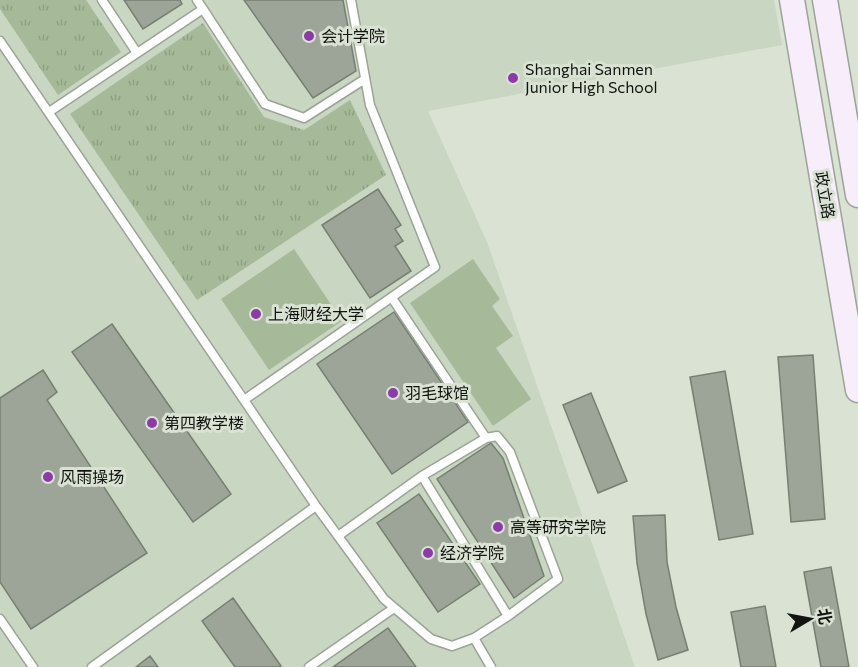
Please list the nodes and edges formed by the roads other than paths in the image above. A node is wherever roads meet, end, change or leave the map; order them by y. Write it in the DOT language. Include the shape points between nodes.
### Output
graph roads {
  1 [pos="102,0"];
  2 [pos="197,0"];
  3 [pos="351,0"];
  4 [pos="792,0"];
  5 [pos="825,0"];
  6 [pos="203,9"];
  7 [pos="0,41"];
  8 [pos="136,53"];
  9 [pos="365,80"];
  10 [pos="49,112"];
  11 [pos="858,195"];
  12 [pos="392,298"];
  13 [pos="858,390"];
  14 [pos="244,400"];
  15 [pos="486,438"];
  16 [pos="422,476"];
  17 [pos="316,506"];
  18 [pos="338,536"];
  19 [pos="394,608"];
  20 [pos="508,616"];
  21 [pos="0,619"];
  22 [pos="474,638"];
  23 [pos="33,667"];
  24 [pos="92,667"];
  25 [pos="309,667"];
  26 [pos="491,667"];
  1 -- 8 [label="lane"];
  2 -- 6 [label="lane"];
  3 -- 9 [label="lane"];
  4 -- 13 [label="main road, 政立路"];
  5 -- 11 [label="main road"];
  6 -- 8 [label="lane"];
  6 -- 9 [label="lane" via="265,104 304,118"];
  7 -- 10 [label="lane"];
  8 -- 10 [label="lane"];
  9 -- 12 [label="lane" via="370,105 435,267"];
  10 -- 14 [label="lane"];
  12 -- 14 [label="lane"];
  12 -- 15 [label="lane"];
  14 -- 17 [label="lane"];
  15 -- 16 [label="lane"];
  15 -- 20 [label="lane" via="497,436 510,452 558,579"];
  16 -- 18 [label="lane"];
  16 -- 20 [label="lane"];
  17 -- 18 [label="lane"];
  17 -- 24 [label="lane"];
  18 -- 19 [label="lane"];
  19 -- 22 [label="lane" via="431,639 452,646"];
  19 -- 25 [label="lane"];
  20 -- 22 [label="lane"];
  21 -- 23 [label="lane"];
  22 -- 26 [label="lane"];
}
